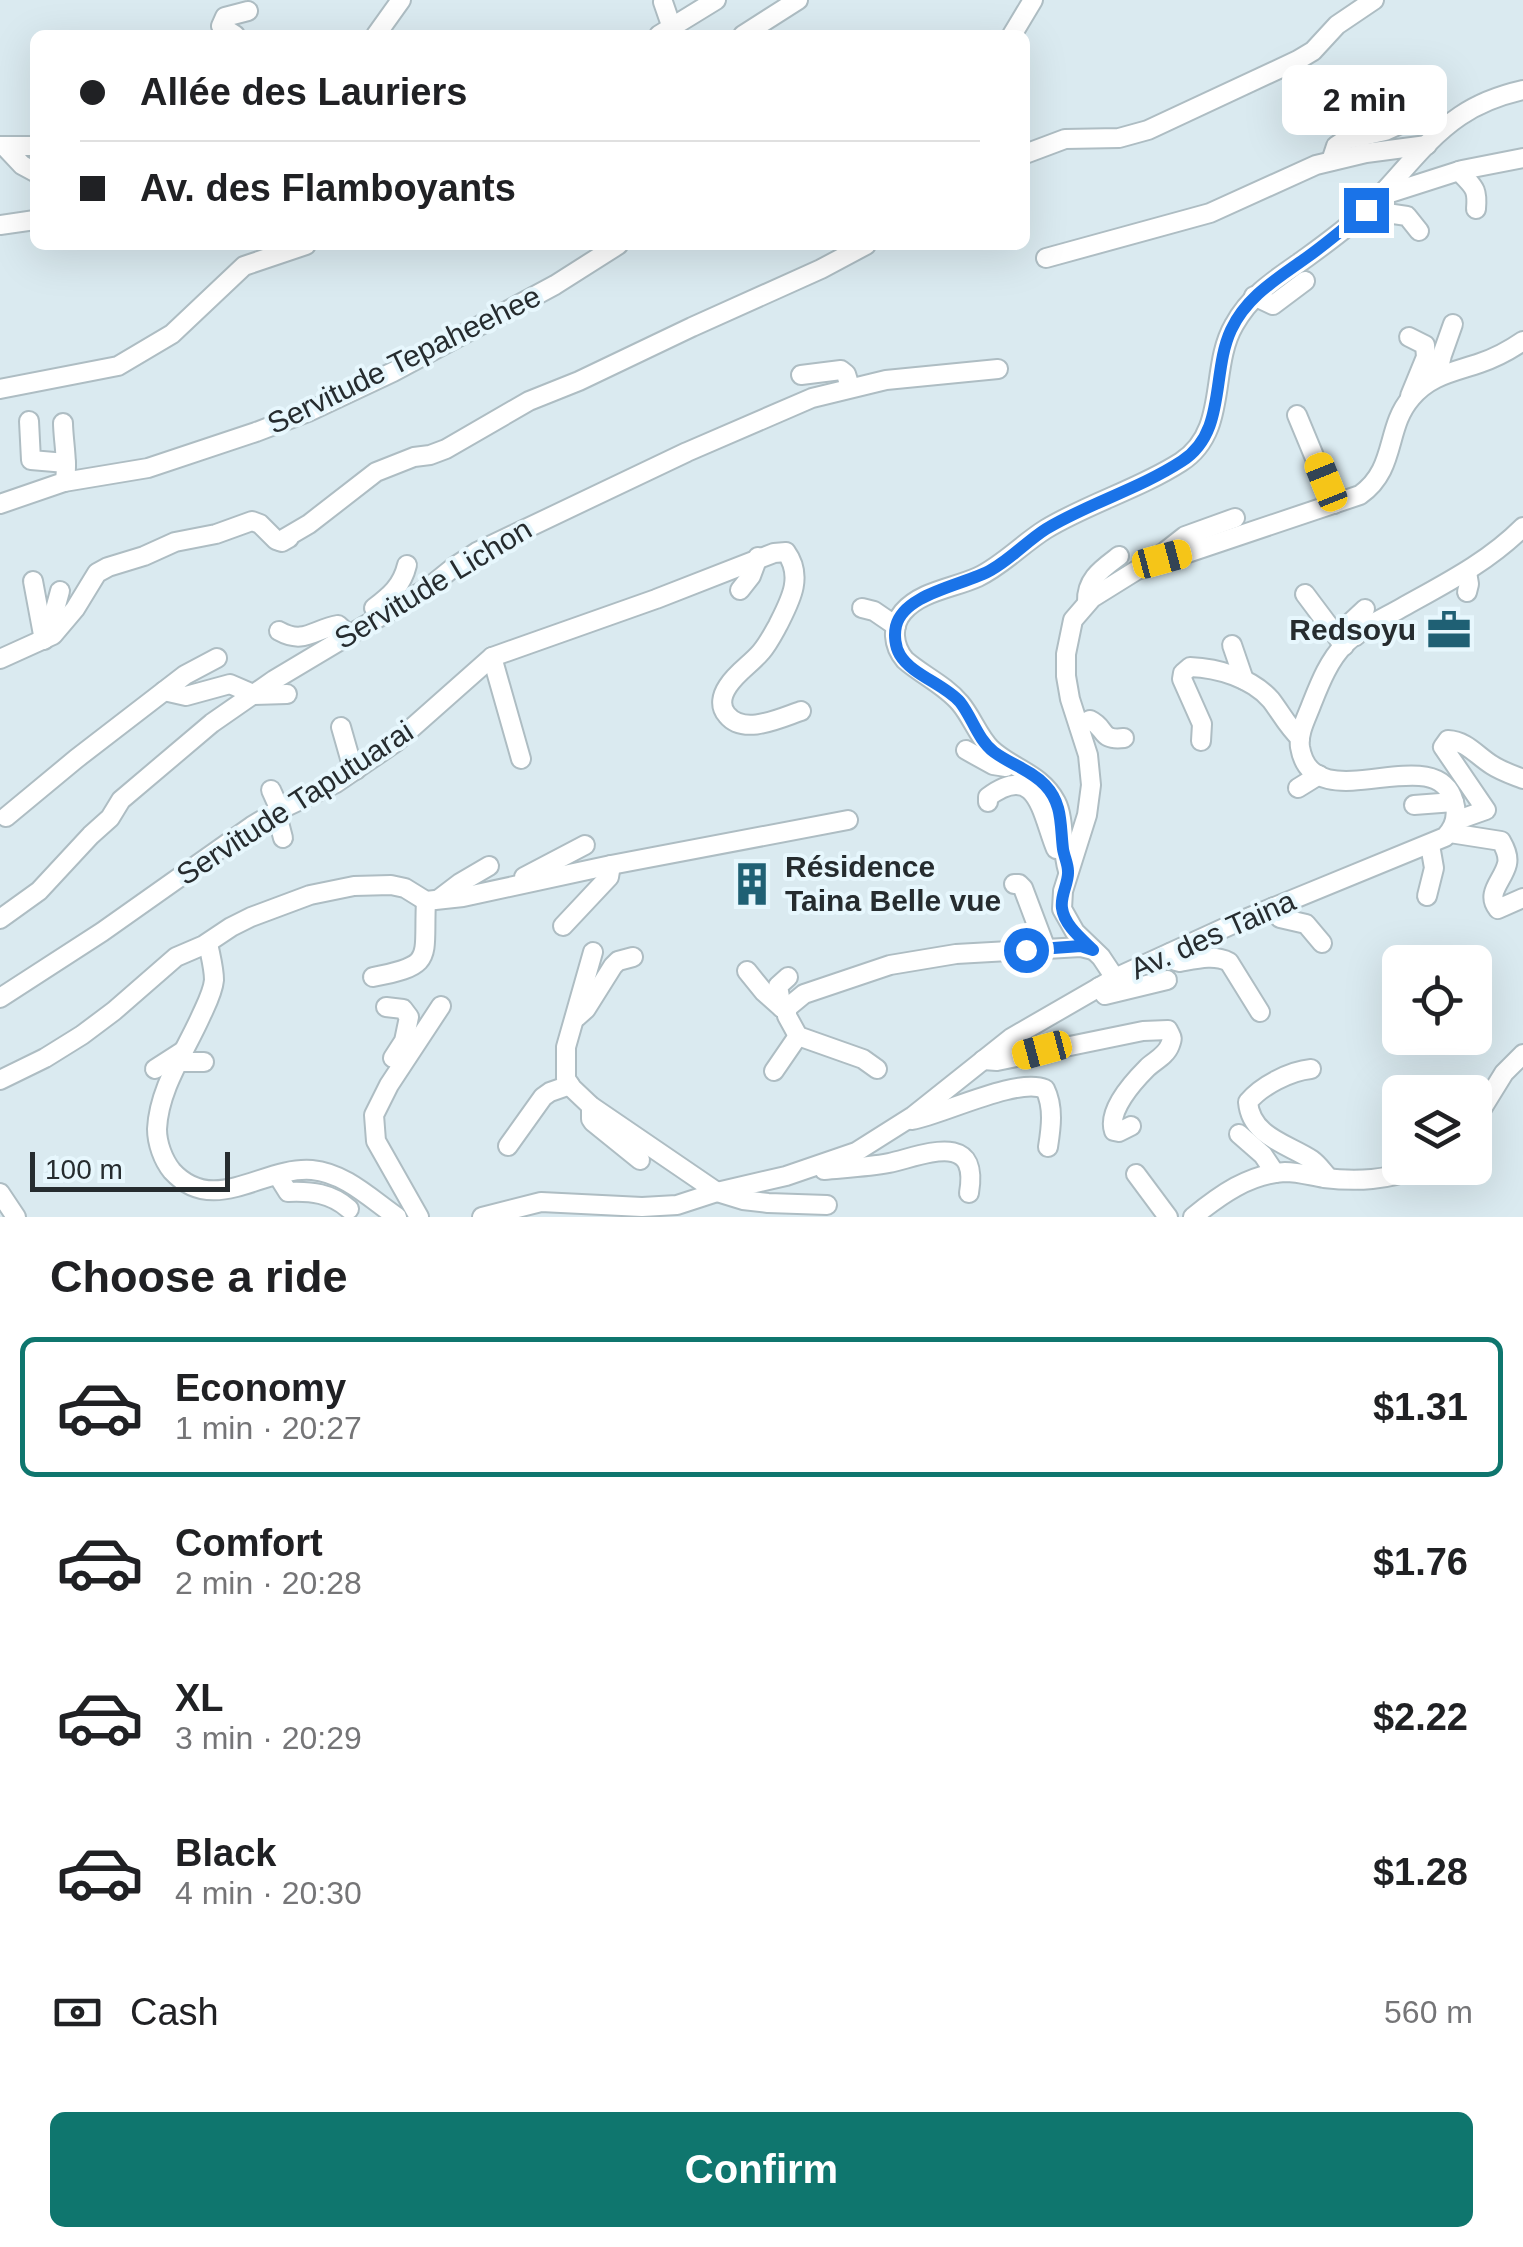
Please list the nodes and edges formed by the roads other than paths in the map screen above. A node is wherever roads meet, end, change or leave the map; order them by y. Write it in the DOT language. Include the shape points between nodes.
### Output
graph roads {
  1 [pos="401,0"];
  2 [pos="716,0"];
  3 [pos="798,0"];
  4 [pos="1033,0"];
  5 [pos="1374,0"];
  6 [pos="663,2"];
  7 [pos="248,11"];
  8 [pos="774,15"];
  9 [pos="228,30"];
  10 [pos="380,30"];
  11 [pos="666,30"];
  12 [pos="669,30"];
  13 [pos="751,30"];
  14 [pos="770,30"];
  15 [pos="1015,30"];
  16 [pos="1523,90"];
  17 [pos="1418,116"];
  18 [pos="1428,144"];
  19 [pos="2,146"];
  20 [pos="30,146"];
  21 [pos="1030,152"];
  22 [pos="1523,158"];
  23 [pos="1331,161"];
  24 [pos="30,169"];
  25 [pos="1459,171"];
  26 [pos="1382,193"];
  27 [pos="1366,210"];
  28 [pos="1476,210"];
  29 [pos="30,221"];
  30 [pos="0,225"];
  31 [pos="1418,231"];
  32 [pos="291,250"];
  33 [pos="610,250"];
  34 [pos="857,250"];
  35 [pos="1046,258"];
  36 [pos="1305,280"];
  37 [pos="1254,296"];
  38 [pos="1453,324"];
  39 [pos="1409,337"];
  40 [pos="1523,341"];
  41 [pos="998,369"];
  42 [pos="801,376"];
  43 [pos="1438,376"];
  44 [pos="850,387"];
  45 [pos="0,389"];
  46 [pos="1408,401"];
  47 [pos="1297,415"];
  48 [pos="29,421"];
  49 [pos="63,424"];
  50 [pos="65,472"];
  51 [pos="0,504"];
  52 [pos="1334,504"];
  53 [pos="1236,518"];
  54 [pos="324,527"];
  55 [pos="1523,527"];
  56 [pos="280,541"];
  57 [pos="1118,556"];
  58 [pos="758,558"];
  59 [pos="1162,559"];
  60 [pos="408,565"];
  61 [pos="1467,572"];
  62 [pos="33,581"];
  63 [pos="1412,585"];
  64 [pos="740,590"];
  65 [pos="60,591"];
  66 [pos="1467,592"];
  67 [pos="1304,594"];
  68 [pos="1087,602"];
  69 [pos="862,608"];
  70 [pos="1400,608"];
  71 [pos="1365,609"];
  72 [pos="364,624"];
  73 [pos="896,626"];
  74 [pos="279,631"];
  75 [pos="348,634"];
  76 [pos="49,636"];
  77 [pos="1349,642"];
  78 [pos="1232,645"];
  79 [pos="1368,651"];
  80 [pos="492,657"];
  81 [pos="217,658"];
  82 [pos="0,659"];
  83 [pos="1343,675"];
  84 [pos="1244,680"];
  85 [pos="960,683"];
  86 [pos="164,692"];
  87 [pos="253,694"];
  88 [pos="287,694"];
  89 [pos="801,711"];
  90 [pos="972,719"];
  91 [pos="1079,726"];
  92 [pos="342,727"];
  93 [pos="1124,738"];
  94 [pos="1300,738"];
  95 [pos="1201,741"];
  96 [pos="966,750"];
  97 [pos="521,759"];
  98 [pos="1016,765"];
  99 [pos="356,770"];
  100 [pos="1319,775"];
  101 [pos="1523,779"];
  102 [pos="1298,788"];
  103 [pos="271,790"];
  104 [pos="988,802"];
  105 [pos="1414,805"];
  106 [pos="278,810"];
  107 [pos="6,817"];
  108 [pos="1453,819"];
  109 [pos="848,820"];
  110 [pos="283,838"];
  111 [pos="585,845"];
  112 [pos="1430,845"];
  113 [pos="611,865"];
  114 [pos="488,866"];
  115 [pos="1068,871"];
  116 [pos="1014,884"];
  117 [pos="501,888"];
  118 [pos="1426,896"];
  119 [pos="1523,898"];
  120 [pos="1278,899"];
  121 [pos="432,900"];
  122 [pos="0,919"];
  123 [pos="103,919"];
  124 [pos="563,926"];
  125 [pos="208,942"];
  126 [pos="1322,943"];
  127 [pos="1046,949"];
  128 [pos="1093,950"];
  129 [pos="594,952"];
  130 [pos="70,953"];
  131 [pos="1170,953"];
  132 [pos="633,956"];
  133 [pos="748,972"];
  134 [pos="788,976"];
  135 [pos="373,977"];
  136 [pos="1167,980"];
  137 [pos="1107,983"];
  138 [pos="0,998"];
  139 [pos="440,1006"];
  140 [pos="386,1007"];
  141 [pos="784,1008"];
  142 [pos="1260,1012"];
  143 [pos="573,1021"];
  144 [pos="798,1036"];
  145 [pos="1523,1054"];
  146 [pos="181,1057"];
  147 [pos="983,1060"];
  148 [pos="204,1062"];
  149 [pos="156,1069"];
  150 [pos="877,1069"];
  151 [pos="1311,1069"];
  152 [pos="774,1071"];
  153 [pos="0,1080"];
  154 [pos="570,1085"];
  155 [pos="386,1090"];
  156 [pos="1492,1092"];
  157 [pos="592,1106"];
  158 [pos="906,1121"];
  159 [pos="1131,1126"];
  160 [pos="1239,1134"];
  161 [pos="508,1146"];
  162 [pos="1048,1147"];
  163 [pos="640,1160"];
  164 [pos="814,1167"];
  165 [pos="1275,1173"];
  166 [pos="1136,1174"];
  167 [pos="278,1176"];
  168 [pos="1329,1178"];
  169 [pos="1382,1178"];
  170 [pos="0,1192"];
  171 [pos="717,1192"];
  172 [pos="969,1193"];
  173 [pos="827,1204"];
  174 [pos="349,1209"];
  175 [pos="395,1216"];
  176 [pos="16,1217"];
  177 [pos="420,1217"];
  178 [pos="482,1217"];
  179 [pos="1168,1217"];
  180 [pos="1194,1217"];
  1 -- 10 [label="street"];
  2 -- 12 [label="street"];
  3 -- 8 [label="street"];
  4 -- 15 [label="street"];
  5 -- 21 [label="street" via="1298,60 1148,130 1119,138 1065,138"];
  6 -- 11 [label="street"];
  7 -- 9 [label="street" via="225,17"];
  8 -- 13 [label="street"];
  8 -- 14 [label="street"];
  16 -- 18 [label="street" via="1460,116"];
  17 -- 23 [label="street" via="1344,140"];
  18 -- 23 [label="street"];
  18 -- 26 [label="street"];
  19 -- 20 [label="street"];
  19 -- 24 [label="street"];
  22 -- 25 [label="street"];
  23 -- 35 [label="street" via="1210,213"];
  25 -- 26 [label="street"];
  25 -- 28 [label="street" via="1474,185"];
  26 -- 27 [label="street"];
  27 -- 31 [label="street" via="1407,216"];
  27 -- 37 [label="street"];
  29 -- 30 [label="street"];
  32 -- 45 [label="street" via="244,266 170,336 118,366"];
  33 -- 50 [label="street, Servitude Tepaheehee" via="308,412 148,468"];
  34 -- 56 [label="street" via="529,401 446,448 376,472"];
  36 -- 37 [label="street" via="1273,305"];
  37 -- 73 [label="street" via="1231,329 1212,419 1189,456 1045,530 995,568 914,603"];
  38 -- 43 [label="street"];
  39 -- 46 [label="street" via="1424,345 1426,357"];
  40 -- 43 [label="street"];
  41 -- 44 [label="street, Servitude Lichon"];
  42 -- 44 [label="street" via="841,370"];
  43 -- 46 [label="street"];
  44 -- 72 [label="street, Servitude Lichon" via="784,408 516,532"];
  46 -- 52 [label="street" via="1372,487"];
  47 -- 52 [label="street"];
  48 -- 50 [label="street" via="30,460"];
  49 -- 50 [label="street"];
  50 -- 51 [label="street, Servitude Tepaheehee"];
  52 -- 59 [label="street"];
  53 -- 59 [label="street" via="1185,536"];
  54 -- 56 [label="street" via="318,522"];
  55 -- 61 [label="street"];
  56 -- 76 [label="street" via="252,521 108,567"];
  57 -- 68 [label="street" via="1098,572"];
  58 -- 64 [label="street"];
  58 -- 80 [label="street"];
  58 -- 89 [label="street" via="786,552 795,586 762,651 726,689 723,708 746,726"];
  59 -- 68 [label="street"];
  60 -- 72 [label="street" via="399,586 365,615"];
  61 -- 66 [label="street"];
  61 -- 70 [label="street"];
  62 -- 76 [label="street" via="39,622"];
  63 -- 70 [label="street"];
  65 -- 76 [label="street"];
  67 -- 77 [label="street"];
  68 -- 91 [label="street" via="1073,620 1066,654"];
  69 -- 73 [label="street"];
  70 -- 77 [label="street"];
  71 -- 77 [label="street" via="1350,623"];
  72 -- 75 [label="street, Servitude Lichon"];
  73 -- 90 [label="street" via="904,660 946,689"];
  74 -- 75 [label="street" via="307,637 338,625"];
  75 -- 87 [label="street, Servitude Lichon"];
  76 -- 82 [label="street"];
  77 -- 79 [label="street"];
  77 -- 83 [label="street"];
  77 -- 94 [label="street" via="1318,689"];
  78 -- 84 [label="street"];
  80 -- 97 [label="street"];
  80 -- 99 [label="street, Servitude Taputuarai"];
  81 -- 86 [label="street"];
  84 -- 94 [label="street" via="1269,697"];
  84 -- 95 [label="street" via="1197,667 1183,673 1202,724"];
  85 -- 90 [label="street"];
  86 -- 87 [label="street" via="186,696 230,684"];
  86 -- 107 [label="street"];
  87 -- 88 [label="street"];
  87 -- 122 [label="street, Servitude Lichon" via="121,800 38,891"];
  90 -- 98 [label="street" via="992,751"];
  91 -- 93 [label="street" via="1090,720 1112,740"];
  91 -- 115 [label="street" via="1092,785"];
  92 -- 99 [label="street"];
  94 -- 100 [label="street" via="1307,764"];
  96 -- 98 [label="street" via="1004,768"];
  98 -- 115 [label="street" via="1043,783 1059,808"];
  99 -- 106 [label="street, Servitude Taputuarai"];
  100 -- 102 [label="street"];
  100 -- 108 [label="street" via="1341,782 1427,777 1446,788"];
  101 -- 108 [label="street, Av. des Taina" via="1448,740 1443,747 1486,810"];
  103 -- 106 [label="street"];
  104 -- 115 [label="street" via="1015,785 1031,791"];
  105 -- 108 [label="street"];
  106 -- 110 [label="street"];
  106 -- 130 [label="street, Servitude Taputuarai"];
  108 -- 112 [label="street, Av. des Taina"];
  108 -- 119 [label="street" via="1501,841 1507,853 1493,904 1498,909"];
  109 -- 113 [label="street"];
  111 -- 117 [label="street"];
  112 -- 118 [label="street" via="1434,868"];
  112 -- 120 [label="street, Av. des Taina"];
  113 -- 117 [label="street"];
  113 -- 124 [label="street" via="609,878"];
  114 -- 121 [label="street"];
  115 -- 128 [label="street" via="1062,910"];
  116 -- 127 [label="street" via="1023,888"];
  117 -- 121 [label="street"];
  120 -- 126 [label="street" via="1280,918 1306,924"];
  120 -- 131 [label="street, Av. des Taina"];
  121 -- 125 [label="street" via="392,885 354,886 250,918"];
  121 -- 135 [label="street" via="421,960"];
  123 -- 130 [label="street"];
  125 -- 146 [label="street" via="214,979"];
  125 -- 153 [label="street" via="176,957 67,1045"];
  127 -- 128 [label="street"];
  127 -- 141 [label="street" via="956,954 860,971"];
  128 -- 137 [label="street" via="1101,956"];
  129 -- 143 [label="street"];
  130 -- 138 [label="street, Servitude Taputuarai"];
  131 -- 137 [label="street, Av. des Taina"];
  131 -- 142 [label="street" via="1180,962 1230,962"];
  132 -- 143 [label="street" via="612,966"];
  133 -- 141 [label="street"];
  134 -- 141 [label="street" via="778,986"];
  136 -- 137 [label="street" via="1105,995"];
  137 -- 147 [label="street, Av. des Taina"];
  139 -- 155 [label="street"];
  140 -- 155 [label="street" via="409,1016 404,1040 381,1079"];
  141 -- 144 [label="street"];
  143 -- 154 [label="street" via="564,1065"];
  144 -- 150 [label="street"];
  144 -- 152 [label="street"];
  145 -- 156 [label="street"];
  146 -- 148 [label="street"];
  146 -- 149 [label="street"];
  146 -- 167 [label="street" via="157,1134 175,1176 210,1195"];
  147 -- 158 [label="street, Av. des Taina"];
  147 -- 159 [label="street" via="1168,1030 1166,1052 1114,1114 1114,1131"];
  151 -- 168 [label="street" via="1254,1095 1248,1110 1270,1137 1309,1158"];
  154 -- 157 [label="street"];
  154 -- 161 [label="street" via="543,1097"];
  155 -- 177 [label="street" via="374,1115 376,1142"];
  157 -- 163 [label="street" via="593,1122"];
  157 -- 171 [label="street"];
  158 -- 162 [label="street" via="1038,1086 1049,1097"];
  158 -- 164 [label="street, Av. des Taina" via="856,1152"];
  160 -- 165 [label="street"];
  164 -- 171 [label="street, Av. des Taina"];
  164 -- 172 [label="street" via="884,1164 948,1151 966,1162"];
  165 -- 168 [label="street"];
  165 -- 180 [label="street" via="1246,1181"];
  166 -- 179 [label="street"];
  167 -- 174 [label="street" via="288,1192 314,1192"];
  167 -- 175 [label="street" via="324,1172"];
  168 -- 169 [label="street"];
  170 -- 176 [label="street"];
  171 -- 173 [label="street" via="768,1203"];
  171 -- 178 [label="street, Av. des Taina" via="642,1207 541,1202"];
}
